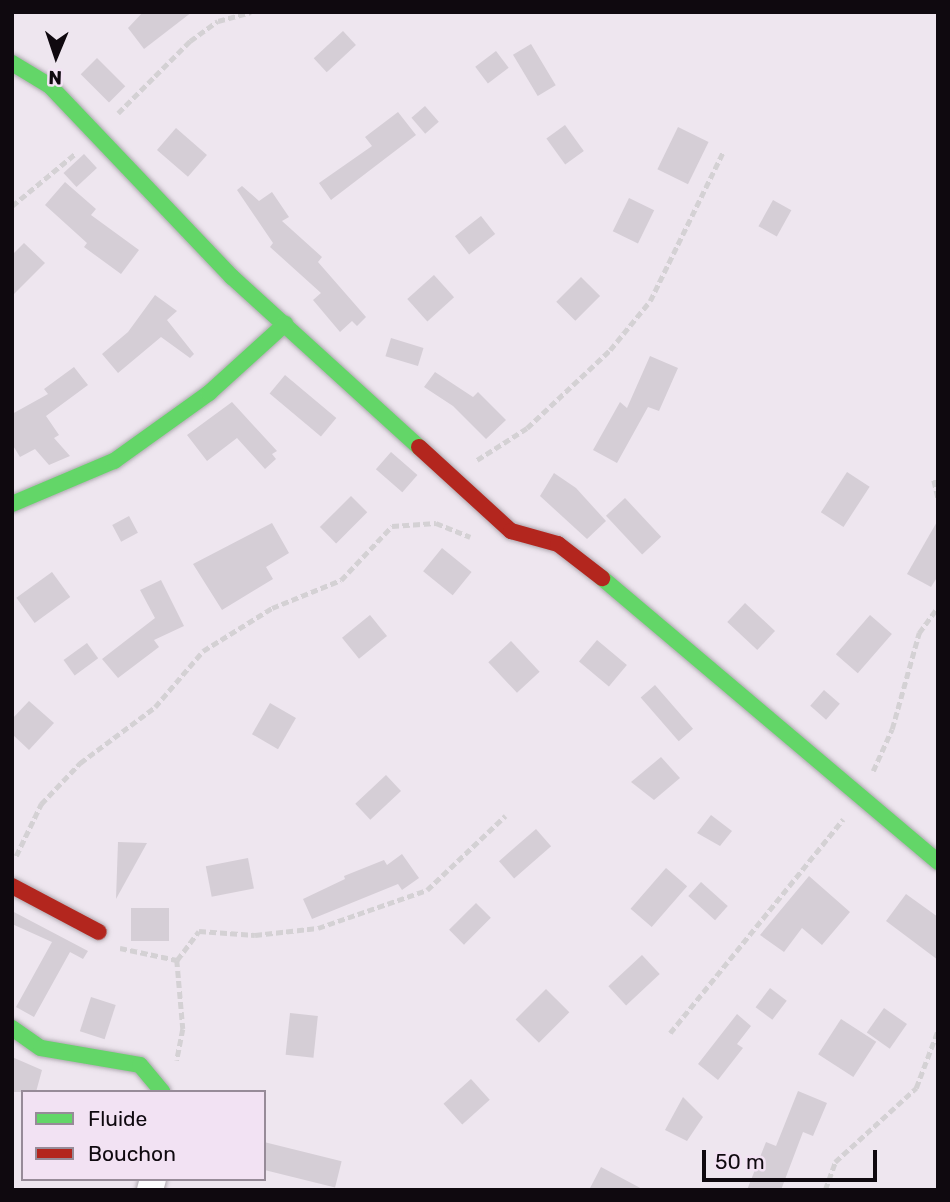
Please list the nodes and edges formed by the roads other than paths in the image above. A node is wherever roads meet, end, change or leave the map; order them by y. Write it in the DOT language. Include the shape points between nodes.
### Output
graph roads {
  1 [pos="12,63"];
  2 [pos="285,324"];
  3 [pos="12,504"];
  4 [pos="938,862"];
  5 [pos="12,886"];
  6 [pos="99,932"];
  7 [pos="12,1028"];
  8 [pos="161,1090"];
  1 -- 2 [label="street" via="50,86 232,277"];
  2 -- 3 [label="street" via="209,393 114,461"];
  2 -- 4 [label="street" via="511,531 558,544 628,598"];
  5 -- 6 [label="street"];
  7 -- 8 [label="street" via="41,1048 140,1065"];
}
